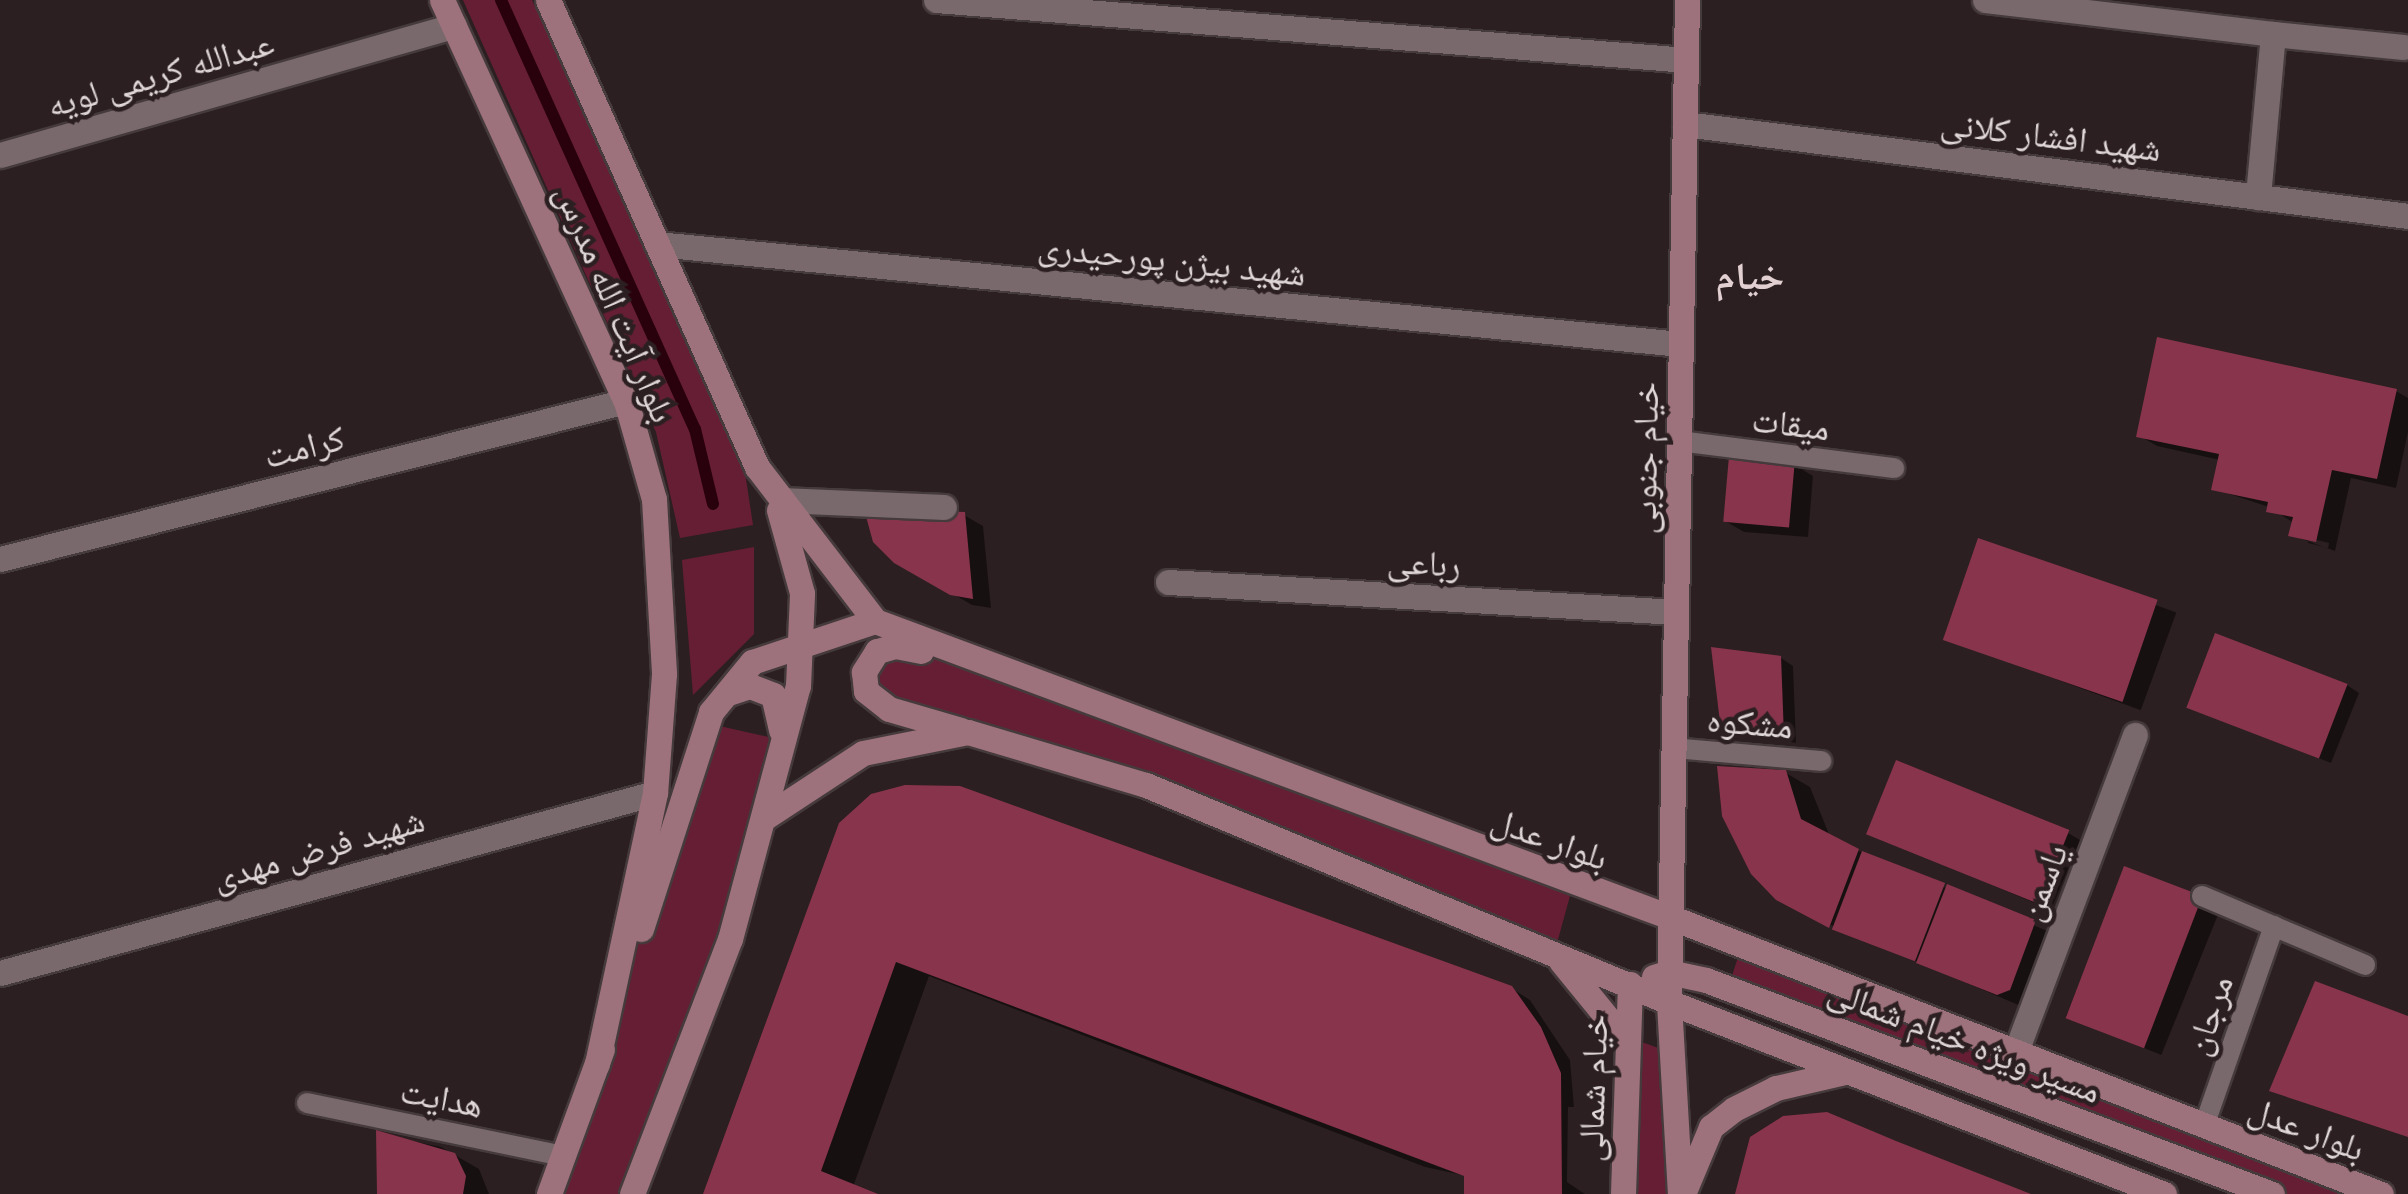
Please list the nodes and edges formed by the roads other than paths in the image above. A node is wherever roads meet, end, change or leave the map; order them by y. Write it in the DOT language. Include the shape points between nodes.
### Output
graph roads {
  1 [pos="442,0"];
  2 [pos="548,0"];
  3 [pos="936,0"];
  4 [pos="1686,0"];
  5 [pos="1985,0"];
  6 [pos="454,26"];
  7 [pos="2273,34"];
  8 [pos="2403,46"];
  9 [pos="1686,60"];
  10 [pos="1684,124"];
  11 [pos="0,155"];
  12 [pos="2258,197"];
  13 [pos="2408,216"];
  14 [pos="657,244"];
  15 [pos="1680,344"];
  16 [pos="626,401"];
  17 [pos="1679,441"];
  18 [pos="1894,468"];
  19 [pos="761,472"];
  20 [pos="782,500"];
  21 [pos="944,507"];
  22 [pos="0,559"];
  23 [pos="1168,582"];
  24 [pos="1676,612"];
  25 [pos="875,622"];
  26 [pos="804,646"];
  27 [pos="1004,671"];
  28 [pos="728,693"];
  29 [pos="968,732"];
  30 [pos="2135,735"];
  31 [pos="782,740"];
  32 [pos="1673,748"];
  33 [pos="1821,761"];
  34 [pos="655,793"];
  35 [pos="764,818"];
  36 [pos="2202,896"];
  37 [pos="1670,916"];
  38 [pos="2274,926"];
  39 [pos="1554,954"];
  40 [pos="2365,966"];
  41 [pos="1669,972"];
  42 [pos="0,973"];
  43 [pos="1630,984"];
  44 [pos="1669,1002"];
  45 [pos="1628,1043"];
  46 [pos="2015,1054"];
  47 [pos="598,1064"];
  48 [pos="1846,1072"];
  49 [pos="307,1104"];
  50 [pos="2204,1126"];
  51 [pos="564,1156"];
  52 [pos="549,1194"];
  53 [pos="632,1194"];
  54 [pos="1623,1194"];
  55 [pos="1681,1194"];
  56 [pos="2164,1194"];
  57 [pos="2272,1194"];
  58 [pos="2381,1194"];
  1 -- 6 [label="main road, بلوار آیت الله مدرس"];
  2 -- 14 [label="main road, بلوار آیت الله مدرس"];
  3 -- 9 [label="street"];
  4 -- 9 [label="main road, خیام جنوبی"];
  5 -- 7 [label="street"];
  6 -- 11 [label="street, عبدالله کریمی لویه"];
  6 -- 16 [label="main road, بلوار آیت الله مدرس"];
  7 -- 8 [label="street"];
  7 -- 12 [label="street"];
  9 -- 10 [label="main road, خیام جنوبی"];
  10 -- 12 [label="street, شهید افشار کلانی"];
  10 -- 15 [label="main road, خیام جنوبی"];
  12 -- 13 [label="street, شهید افشار کلانی"];
  14 -- 15 [label="street, شهید بیژن پورحیدری"];
  14 -- 19 [label="main road, بلوار آیت الله مدرس"];
  15 -- 17 [label="main road, خیام جنوبی"];
  16 -- 22 [label="street, کرامت"];
  16 -- 34 [label="main road, بلوار آیت الله مدرس" via="654,499 661,571 664,674"];
  17 -- 18 [label="lane, میقات"];
  17 -- 24 [label="main road, خیام جنوبی"];
  19 -- 20 [label="main road"];
  19 -- 26 [label="main road" via="796,562"];
  20 -- 21 [label="street"];
  20 -- 25 [label="main road"];
  23 -- 24 [label="street, رباعی"];
  24 -- 32 [label="main road, خیام جنوبی"];
  25 -- 26 [label="main road, بلوار آیت الله مدرس"];
  25 -- 27 [label="main road, بلوار عدل"];
  26 -- 28 [label="main road, بلوار آیت الله مدرس" via="752,662"];
  26 -- 31 [label="main road"];
  27 -- 29 [label="main road" via="904,647 872,656 863,684 879,704"];
  27 -- 37 [label="main road, بلوار عدل"];
  28 -- 31 [label="main road" via="750,686 773,695"];
  28 -- 47 [label="main road, بلوار آیت الله مدرس" via="706,724"];
  29 -- 35 [label="main road" via="863,753"];
  29 -- 39 [label="main road" via="1146,785"];
  30 -- 46 [label="street, یاسمن"];
  31 -- 35 [label="main road"];
  32 -- 33 [label="lane, مشکوه"];
  32 -- 37 [label="main road, خیام جنوبی"];
  34 -- 42 [label="street, شهید فرض مهدی"];
  34 -- 47 [label="main road, بلوار آیت الله مدرس"];
  35 -- 53 [label="main road" via="730,939"];
  36 -- 38 [label="lane"];
  37 -- 41 [label="main road, خیام جنوبی"];
  37 -- 46 [label="main road, بلوار عدل"];
  38 -- 40 [label="lane"];
  38 -- 50 [label="lane, مرجان"];
  39 -- 43 [label="main road"];
  39 -- 45 [label="main road"];
  41 -- 43 [label="main road"];
  41 -- 44 [label="main road, خیام جنوبی"];
  41 -- 57 [label="main road, مسیر ویژه خیام شمالی" via="1728,988"];
  43 -- 44 [label="main road"];
  43 -- 45 [label="main road, خیام شمالی"];
  44 -- 48 [label="main road"];
  44 -- 55 [label="main road"];
  45 -- 54 [label="main road, خیام شمالی"];
  46 -- 50 [label="main road, بلوار عدل"];
  47 -- 51 [label="main road, بلوار آیت الله مدرس"];
  48 -- 55 [label="main road" via="1776,1088 1734,1109 1712,1127"];
  48 -- 56 [label="main road"];
  49 -- 51 [label="lane, هدایت"];
  50 -- 58 [label="main road, بلوار عدل"];
  51 -- 52 [label="main road, بلوار آیت الله مدرس"];
}
